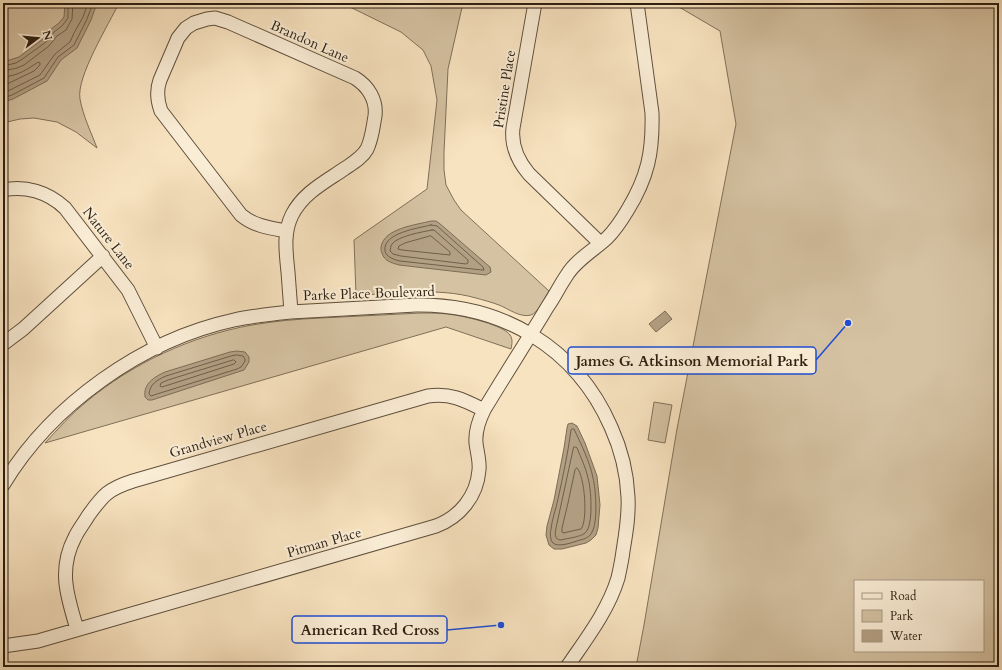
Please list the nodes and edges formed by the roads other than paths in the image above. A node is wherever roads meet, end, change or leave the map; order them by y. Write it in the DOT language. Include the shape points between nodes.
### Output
graph roads {
  1 [pos="535,3"];
  2 [pos="637,3"];
  3 [pos="3,190"];
  4 [pos="287,231"];
  5 [pos="600,243"];
  6 [pos="102,256"];
  7 [pos="291,312"];
  8 [pos="530,334"];
  9 [pos="3,344"];
  10 [pos="157,348"];
  11 [pos="484,410"];
  12 [pos="3,485"];
  13 [pos="77,629"];
  14 [pos="3,646"];
  15 [pos="567,667"];
  1 -- 5 [label="street, Pristine Place" via="512,139 520,161 529,174"];
  2 -- 5 [label="street" via="652,113 651,152 637,194 617,227"];
  3 -- 6 [label="street, Nature Lane" via="27,189 55,200"];
  4 -- 4 [label="street, Brandon Lane" via="293,213 309,193 356,161 367,149 375,113 372,97 367,88 355,78 242,28 215,18 198,21 181,34 160,80 157,95 161,110 241,215 248,221"];
  4 -- 7 [label="street, Brandon Lane"];
  5 -- 8 [label="street" via="567,274"];
  6 -- 9 [label="street" via="23,329"];
  6 -- 10 [label="street, Nature Lane" via="132,296"];
  7 -- 8 [label="street, Parke Place Boulevard" via="441,306 491,316"];
  7 -- 10 [label="street, Parke Place Boulevard" via="229,321 196,331"];
  8 -- 11 [label="street, Pitman Place"];
  8 -- 15 [label="street, Parke Place Boulevard" via="568,364 594,396 616,440 627,487 627,527 617,580 606,608"];
  10 -- 12 [label="street, Parke Place Boulevard" via="112,373 83,394 30,447"];
  11 -- 13 [label="street, Pitman Place" via="476,434 479,470 472,496 456,516 447,521"];
  11 -- 13 [label="street, Grandview Place" via="462,399 442,395 428,396 133,481 110,490 77,532 67,558 67,594"];
  13 -- 14 [label="street, Pitman Place" via="38,641"];
}
